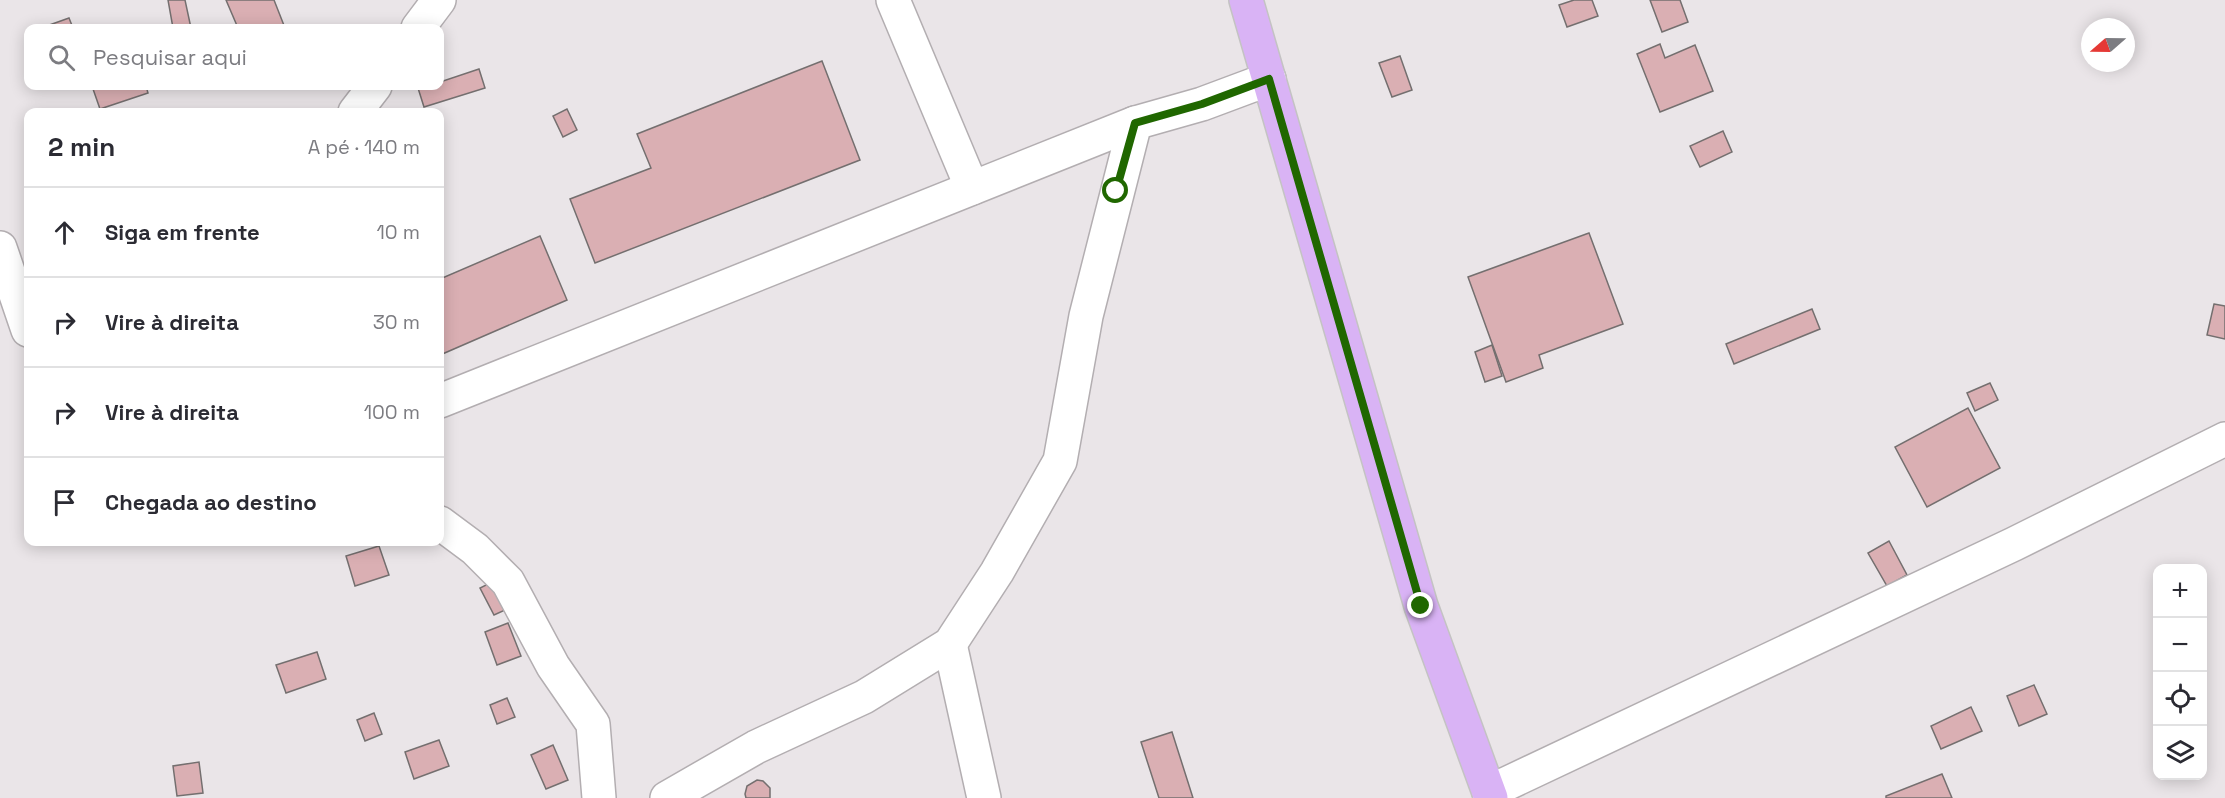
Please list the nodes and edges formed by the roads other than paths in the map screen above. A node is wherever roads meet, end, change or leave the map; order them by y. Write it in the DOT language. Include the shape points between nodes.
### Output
graph roads {
  1 [pos="439,0"];
  2 [pos="893,0"];
  3 [pos="1246,0"];
  4 [pos="421,24"];
  5 [pos="1269,79"];
  6 [pos="372,90"];
  7 [pos="358,108"];
  8 [pos="1135,123"];
  9 [pos="972,188"];
  10 [pos="0,248"];
  11 [pos="24,318"];
  12 [pos="444,399"];
  13 [pos="2225,439"];
  14 [pos="444,526"];
  15 [pos="950,644"];
  16 [pos="1490,795"];
  17 [pos="599,798"];
  18 [pos="667,798"];
  19 [pos="984,798"];
  1 -- 4 [label="street"];
  2 -- 9 [label="street"];
  3 -- 5 [label="main road"];
  5 -- 8 [label="street"];
  5 -- 16 [label="main road" via="1421,606"];
  6 -- 7 [label="street"];
  8 -- 9 [label="street"];
  8 -- 15 [label="street" via="1086,316 1060,461 997,572"];
  9 -- 12 [label="street"];
  10 -- 11 [label="street"];
  13 -- 16 [label="street"];
  14 -- 17 [label="street" via="475,549 508,582 553,666 593,724"];
  15 -- 18 [label="street" via="864,697 756,747"];
  15 -- 19 [label="street"];
}
